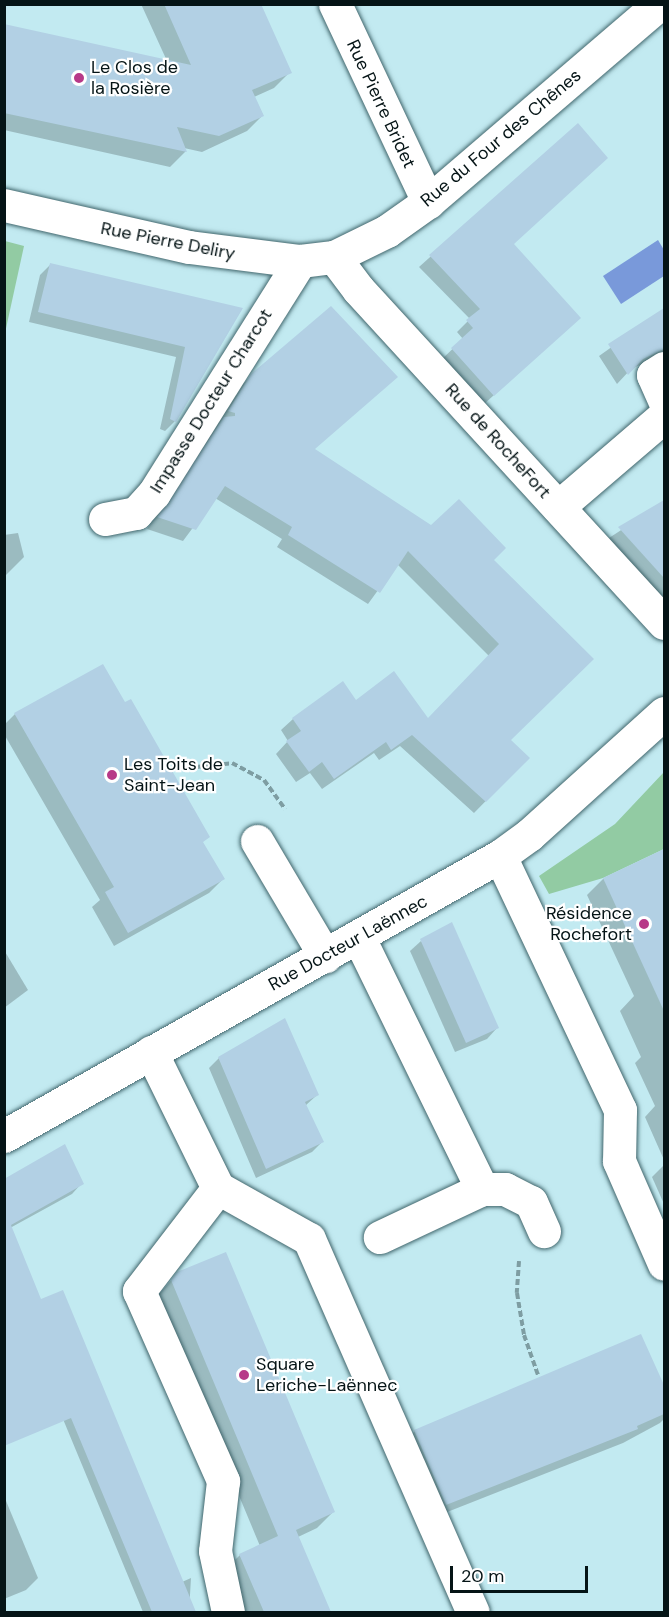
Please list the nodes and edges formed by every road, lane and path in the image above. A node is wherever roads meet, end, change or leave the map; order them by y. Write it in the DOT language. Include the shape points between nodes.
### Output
graph roads {
  1 [pos="335,4"];
  2 [pos="658,4"];
  3 [pos="428,202"];
  4 [pos="4,206"];
  5 [pos="334,257"];
  6 [pos="300,261"];
  7 [pos="664,368"];
  8 [pos="664,400"];
  9 [pos="664,416"];
  10 [pos="558,507"];
  11 [pos="105,519"];
  12 [pos="664,623"];
  13 [pos="664,713"];
  14 [pos="257,841"];
  15 [pos="500,856"];
  16 [pos="359,938"];
  17 [pos="325,956"];
  18 [pos="151,1052"];
  19 [pos="4,1136"];
  20 [pos="218,1188"];
  21 [pos="482,1189"];
  22 [pos="380,1237"];
  23 [pos="532,1239"];
  24 [pos="664,1264"];
  25 [pos="538,1376"];
  26 [pos="228,1612"];
  27 [pos="473,1612"];
  1 -- 3 [label="street, Rue Pierre Bridet"];
  2 -- 3 [label="street, Rue du Four des Chênes"];
  3 -- 5 [label="street, Rue du Four des Chênes" via="387,231"];
  4 -- 6 [label="street, Rue Pierre Deliry" via="189,248"];
  5 -- 6 [label="street, Rue Pierre Deliry"];
  5 -- 10 [label="street, Rue de RocheFort" via="358,289"];
  6 -- 11 [label="street, Impasse Docteur Charcot" via="154,493 136,513"];
  7 -- 8 [label="street" via="653,375"];
  9 -- 10 [label="street"];
  10 -- 12 [label="street, Rue de RocheFort"];
  13 -- 15 [label="street, Rue Docteur Laënnec" via="529,836"];
  14 -- 17 [label="street"];
  15 -- 16 [label="street, Rue Docteur Laënnec"];
  15 -- 24 [label="street" via="620,1110 619,1161"];
  16 -- 17 [label="street, Rue Docteur Laënnec"];
  16 -- 21 [label="street"];
  17 -- 18 [label="street, Rue Docteur Laënnec"];
  18 -- 19 [label="street, Rue Docteur Laënnec"];
  18 -- 20 [label="street"];
  20 -- 26 [label="street" via="140,1291 223,1481 215,1551"];
  20 -- 27 [label="street" via="309,1239"];
  21 -- 22 [label="street"];
  21 -- 23 [label="street" via="505,1189 531,1202"];
  23 -- 25 [label="path" via="517,1293 524,1335"];
}
